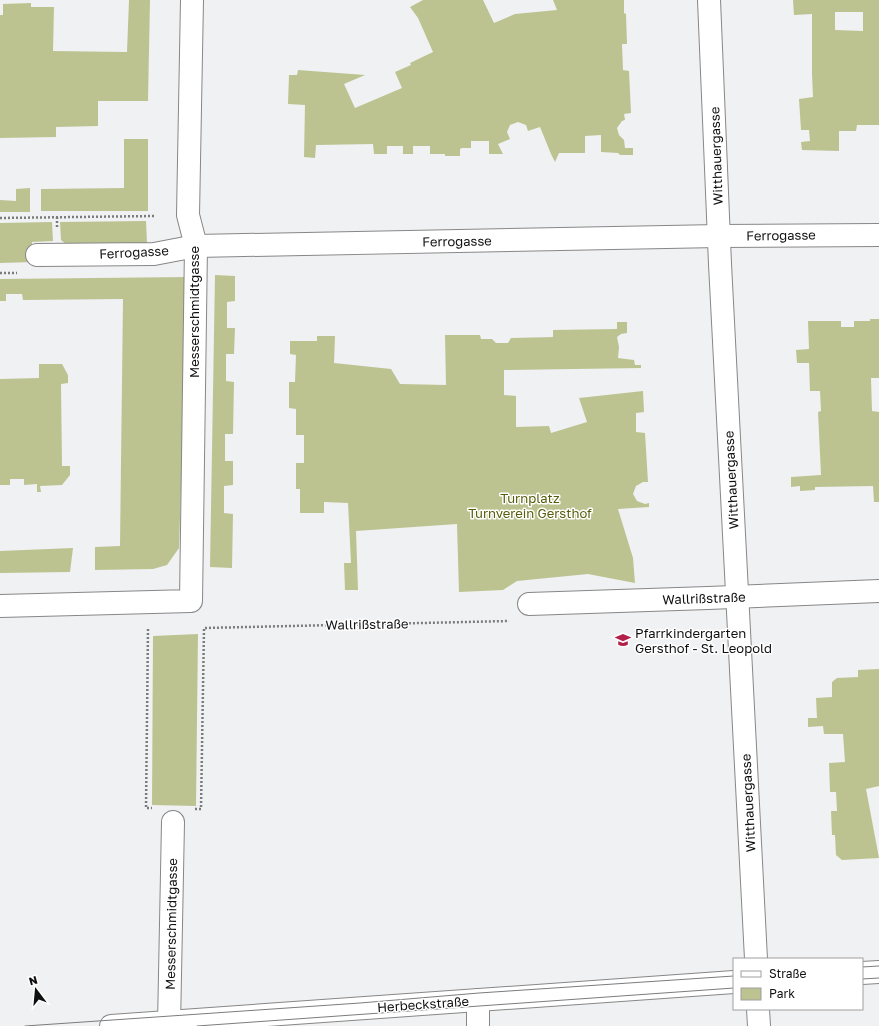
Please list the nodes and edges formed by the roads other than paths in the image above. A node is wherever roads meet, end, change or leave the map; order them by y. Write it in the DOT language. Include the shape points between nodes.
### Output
graph roads {
  1 [pos="192,0"];
  2 [pos="709,0"];
  3 [pos="879,234"];
  4 [pos="719,236"];
  5 [pos="196,246"];
  6 [pos="36,255"];
  7 [pos="879,591"];
  8 [pos="737,597"];
  9 [pos="529,604"];
  10 [pos="0,606"];
  11 [pos="173,822"];
  12 [pos="756,958"];
  13 [pos="879,972"];
  14 [pos="863,973"];
  15 [pos="733,982"];
  16 [pos="478,1000"];
  17 [pos="758,1010"];
  18 [pos="169,1024"];
  19 [pos="111,1026"];
  20 [pos="478,1026"];
  21 [pos="759,1026"];
  1 -- 5 [label="street, Messerschmidtgasse" via="188,214"];
  2 -- 4 [label="street, Witthauergasse"];
  3 -- 4 [label="street, Ferrogasse"];
  4 -- 5 [label="street, Ferrogasse"];
  4 -- 8 [label="street, Witthauergasse"];
  5 -- 6 [label="street, Ferrogasse" via="154,254"];
  5 -- 10 [label="street, Messerschmidtgasse" via="190,601"];
  7 -- 8 [label="street, Wallrißstraße"];
  8 -- 9 [label="street, Wallrißstraße"];
  8 -- 12 [label="street, Witthauergasse"];
  11 -- 18 [label="street, Messerschmidtgasse"];
  13 -- 14 [label="street"];
  15 -- 16 [label="street, Herbeckstraße"];
  16 -- 18 [label="street, Herbeckstraße"];
  16 -- 20 [label="street"];
  17 -- 21 [label="street"];
  18 -- 19 [label="street, Herbeckstraße"];
}
